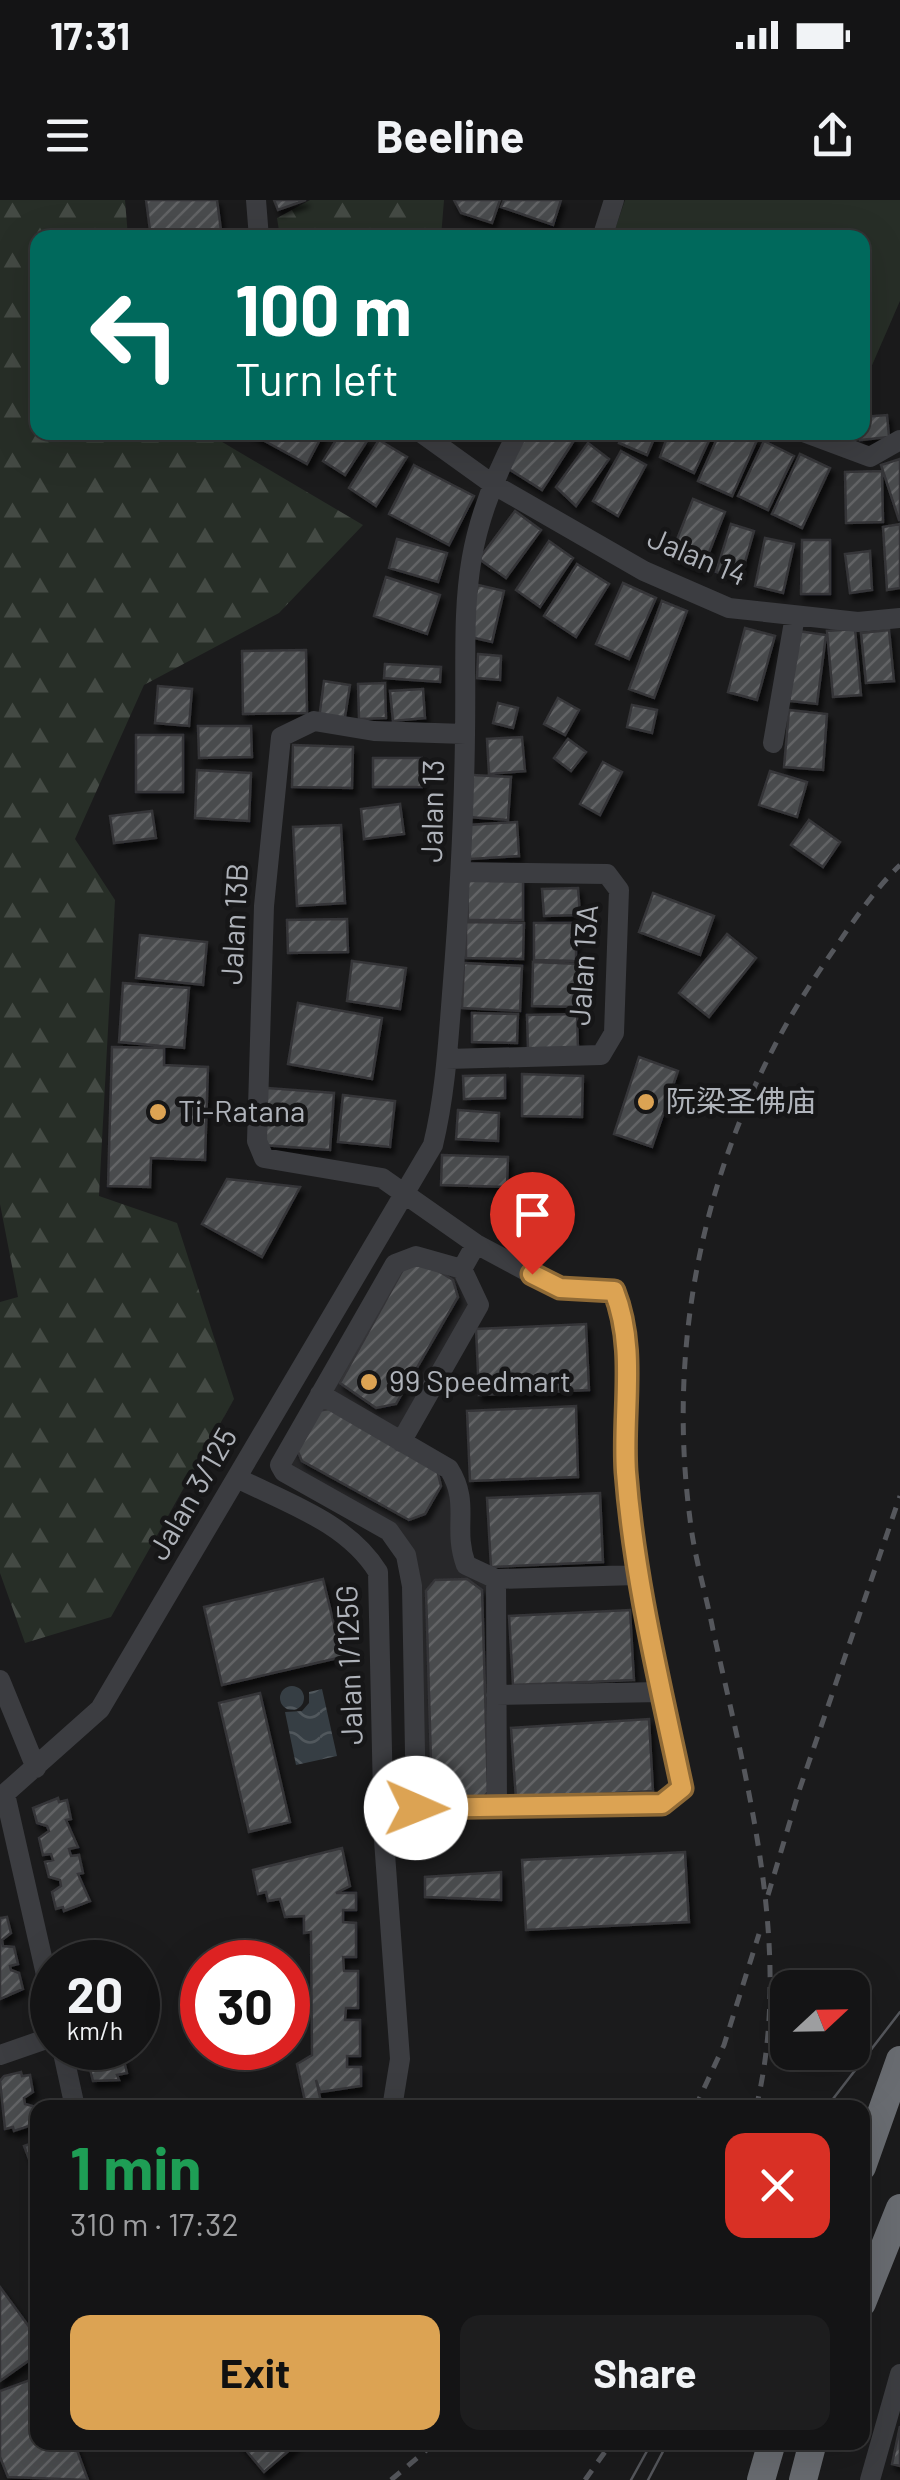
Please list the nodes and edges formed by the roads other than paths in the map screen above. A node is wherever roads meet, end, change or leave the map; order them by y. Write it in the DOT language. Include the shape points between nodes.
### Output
graph roads {
  1 [pos="256,200"];
  2 [pos="614,200"];
  3 [pos="258,230"];
  4 [pos="605,230"];
  5 [pos="431,440"];
  6 [pos="514,440"];
  7 [pos="824,440"];
  8 [pos="900,440"];
  9 [pos="491,483"];
  10 [pos="795,616"];
  11 [pos="900,618"];
  12 [pos="465,734"];
  13 [pos="774,743"];
  14 [pos="462,872"];
  15 [pos="447,1060"];
  16 [pos="403,1190"];
  17 [pos="476,1244"];
  18 [pos="462,1269"];
  19 [pos="320,1394"];
  20 [pos="401,1442"];
  21 [pos="237,1478"];
  22 [pos="637,1575"];
  23 [pos="496,1579"];
  24 [pos="0,1680"];
  25 [pos="662,1692"];
  26 [pos="496,1695"];
  27 [pos="36,1768"];
  28 [pos="3,1796"];
  29 [pos="416,1808"];
  30 [pos="384,1809"];
  31 [pos="497,1810"];
  32 [pos="37,1940"];
  33 [pos="30,2045"];
  34 [pos="0,2055"];
  35 [pos="900,2060"];
  36 [pos="67,2070"];
  37 [pos="73,2100"];
  38 [pos="393,2100"];
  39 [pos="870,2144"];
  40 [pos="900,2208"];
  41 [pos="870,2283"];
  42 [pos="900,2374"];
  43 [pos="769,2450"];
  44 [pos="811,2450"];
  45 [pos="876,2479"];
  46 [pos="760,2480"];
  47 [pos="803,2480"];
  1 -- 3 [label="street"];
  2 -- 4 [label="street"];
  5 -- 9 [label="street, Jalan 14"];
  6 -- 9 [label="street, Jalan 13"];
  7 -- 8 [label="street" via="870,457"];
  9 -- 10 [label="street, Jalan 14" via="644,571 729,608"];
  9 -- 12 [label="street, Jalan 13" via="465,590"];
  10 -- 11 [label="street, Jalan 14"];
  10 -- 13 [label="street"];
  12 -- 14 [label="street, Jalan 13"];
  12 -- 16 [label="street, Jalan 13B" via="314,721 281,736 264,906 257,1141 264,1158 358,1172"];
  14 -- 15 [label="street, Jalan 13"];
  14 -- 15 [label="street, Jalan 13A" via="607,874 615,880 620,890 614,1033 601,1055"];
  15 -- 16 [label="street, Jalan 13" via="433,1146"];
  16 -- 17 [label="street"];
  16 -- 21 [label="street, Jalan 3/125"];
  17 -- 18 [label="street"];
  17 -- 22 [label="street" via="560,1288 614,1291 627,1324 626,1469"];
  18 -- 19 [label="street" via="416,1256 396,1264"];
  18 -- 20 [label="street" via="479,1304"];
  19 -- 20 [label="street"];
  19 -- 29 [label="street" via="280,1465 389,1531 406,1555"];
  20 -- 23 [label="street" via="448,1469 462,1490 458,1545 466,1565"];
  21 -- 27 [label="street, Jalan 3/125" via="100,1709"];
  21 -- 30 [label="street, Jalan 1/125G" via="340,1531 378,1572"];
  22 -- 23 [label="street"];
  22 -- 25 [label="street"];
  23 -- 26 [label="street"];
  24 -- 27 [label="street"];
  25 -- 26 [label="street"];
  25 -- 31 [label="street" via="682,1788 662,1804"];
  26 -- 31 [label="street"];
  27 -- 28 [label="street, Jalan 3/125"];
  28 -- 32 [label="street"];
  29 -- 30 [label="street"];
  29 -- 31 [label="street"];
  30 -- 38 [label="street, Jalan 1/125G" via="400,2058"];
  33 -- 34 [label="street"];
  35 -- 39 [label="highway"];
  36 -- 37 [label="street"];
  40 -- 41 [label="highway"];
  42 -- 45 [label="street"];
  43 -- 46 [label="highway"];
  44 -- 47 [label="highway"];
}
